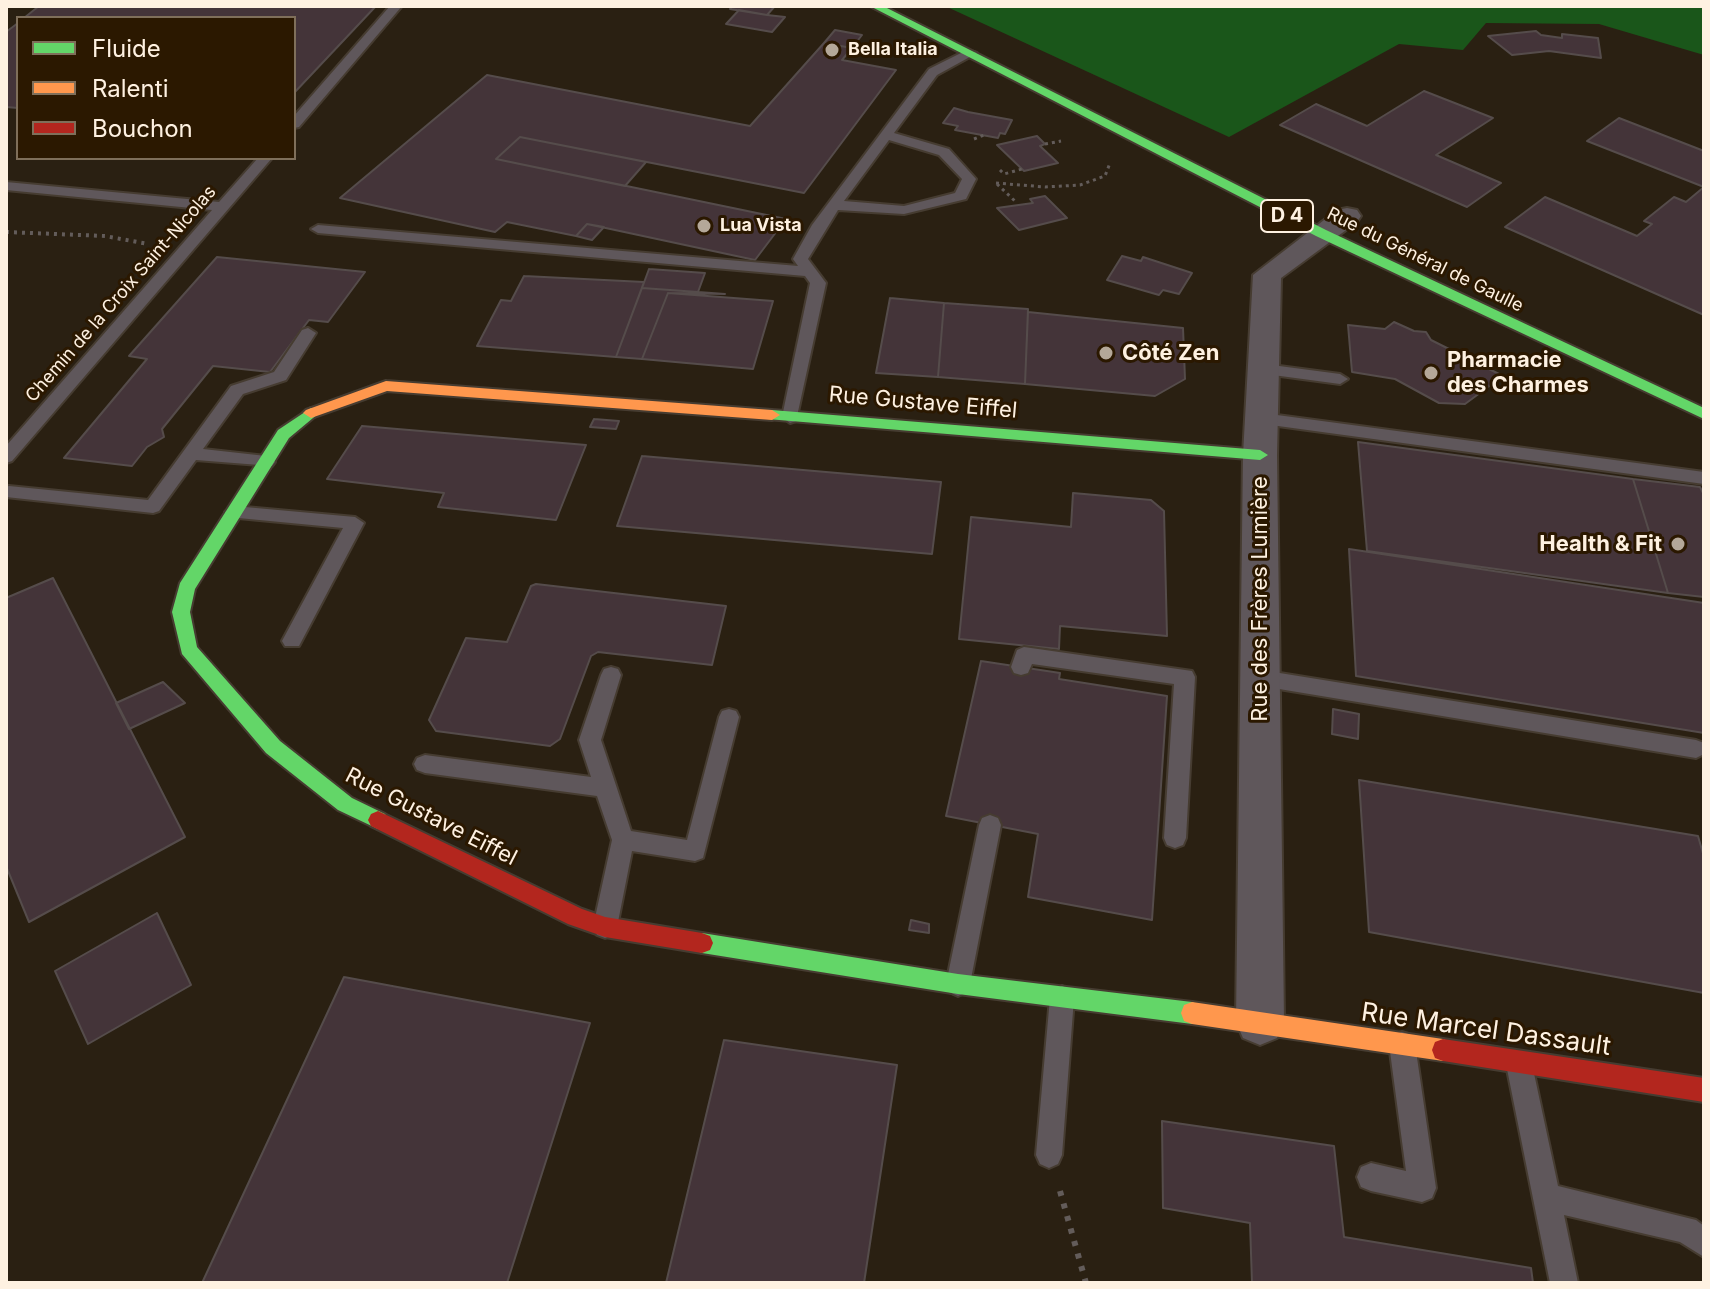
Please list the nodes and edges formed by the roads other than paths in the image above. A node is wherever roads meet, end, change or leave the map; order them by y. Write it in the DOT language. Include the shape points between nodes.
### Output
graph roads {
  1 [pos="396,6"];
  2 [pos="875,6"];
  3 [pos="913,6"];
  4 [pos="997,47"];
  5 [pos="971,53"];
  6 [pos="296,122"];
  7 [pos="886,135"];
  8 [pos="263,160"];
  9 [pos="6,186"];
  10 [pos="834,205"];
  11 [pos="223,207"];
  12 [pos="1340,220"];
  13 [pos="318,229"];
  14 [pos="810,272"];
  15 [pos="308,333"];
  16 [pos="1264,369"];
  17 [pos="1340,379"];
  18 [pos="1704,414"];
  19 [pos="790,417"];
  20 [pos="1262,419"];
  21 [pos="191,454"];
  22 [pos="1260,455"];
  23 [pos="6,457"];
  24 [pos="266,462"];
  25 [pos="1704,478"];
  26 [pos="9,492"];
  27 [pos="234,512"];
  28 [pos="292,641"];
  29 [pos="1021,667"];
  30 [pos="611,675"];
  31 [pos="1261,678"];
  32 [pos="729,717"];
  33 [pos="1696,749"];
  34 [pos="425,764"];
  35 [pos="606,788"];
  36 [pos="990,825"];
  37 [pos="1175,838"];
  38 [pos="623,840"];
  39 [pos="605,927"];
  40 [pos="958,984"];
  41 [pos="1062,998"];
  42 [pos="1260,1022"];
  43 [pos="1402,1044"];
  44 [pos="1518,1060"];
  45 [pos="1704,1090"];
  46 [pos="1049,1155"];
  47 [pos="1371,1177"];
  48 [pos="1545,1197"];
  49 [pos="1704,1243"];
  50 [pos="1564,1283"];
  1 -- 6 [label="lane"];
  2 -- 5 [label="street, Rue du Général de Gaulle / D 4"];
  3 -- 4 [label="street"];
  5 -- 7 [label="lane" via="933,72"];
  5 -- 12 [label="street, Rue du Général de Gaulle / D 4" via="1127,137"];
  7 -- 10 [label="lane"];
  7 -- 10 [label="lane" via="944,152 969,179 961,196 904,210"];
  8 -- 11 [label="lane, Chemin de la Croix Saint-Nicolas"];
  9 -- 11 [label="lane"];
  10 -- 14 [label="lane" via="800,259"];
  11 -- 23 [label="lane, Chemin de la Croix Saint-Nicolas"];
  12 -- 16 [label="street, Rue des Frères Lumière" via="1267,275"];
  12 -- 18 [label="street, Rue du Général de Gaulle / D 4"];
  13 -- 14 [label="lane"];
  14 -- 19 [label="lane" via="818,283"];
  15 -- 21 [label="lane" via="280,376 237,390"];
  16 -- 17 [label="lane"];
  16 -- 20 [label="street, Rue des Frères Lumière"];
  19 -- 22 [label="street, Rue Gustave Eiffel"];
  19 -- 24 [label="street, Rue Gustave Eiffel" via="386,386 300,418"];
  20 -- 22 [label="street, Rue des Frères Lumière"];
  20 -- 25 [label="lane"];
  21 -- 24 [label="lane"];
  21 -- 26 [label="lane" via="153,507"];
  22 -- 31 [label="street, Rue des Frères Lumière"];
  24 -- 27 [label="street, Rue Gustave Eiffel"];
  27 -- 28 [label="lane" via="355,523"];
  27 -- 39 [label="street, Rue Gustave Eiffel" via="186,588 181,612 188,649 273,747 345,804"];
  29 -- 37 [label="lane" via="1024,655 1185,677"];
  30 -- 35 [label="lane" via="590,740"];
  31 -- 33 [label="lane"];
  31 -- 42 [label="street, Rue des Frères Lumière"];
  32 -- 38 [label="lane" via="695,851"];
  34 -- 35 [label="lane"];
  35 -- 38 [label="lane"];
  36 -- 40 [label="lane"];
  38 -- 39 [label="lane"];
  39 -- 40 [label="street, Rue Gustave Eiffel"];
  40 -- 41 [label="street, Rue Gustave Eiffel"];
  41 -- 42 [label="street, Rue Gustave Eiffel"];
  41 -- 46 [label="lane"];
  42 -- 43 [label="street, Rue Marcel Dassault"];
  43 -- 44 [label="street, Rue Marcel Dassault"];
  43 -- 47 [label="lane" via="1422,1188"];
  44 -- 45 [label="street, Rue Marcel Dassault"];
  44 -- 48 [label="lane"];
  48 -- 49 [label="lane" via="1686,1230"];
  48 -- 50 [label="lane"];
}
